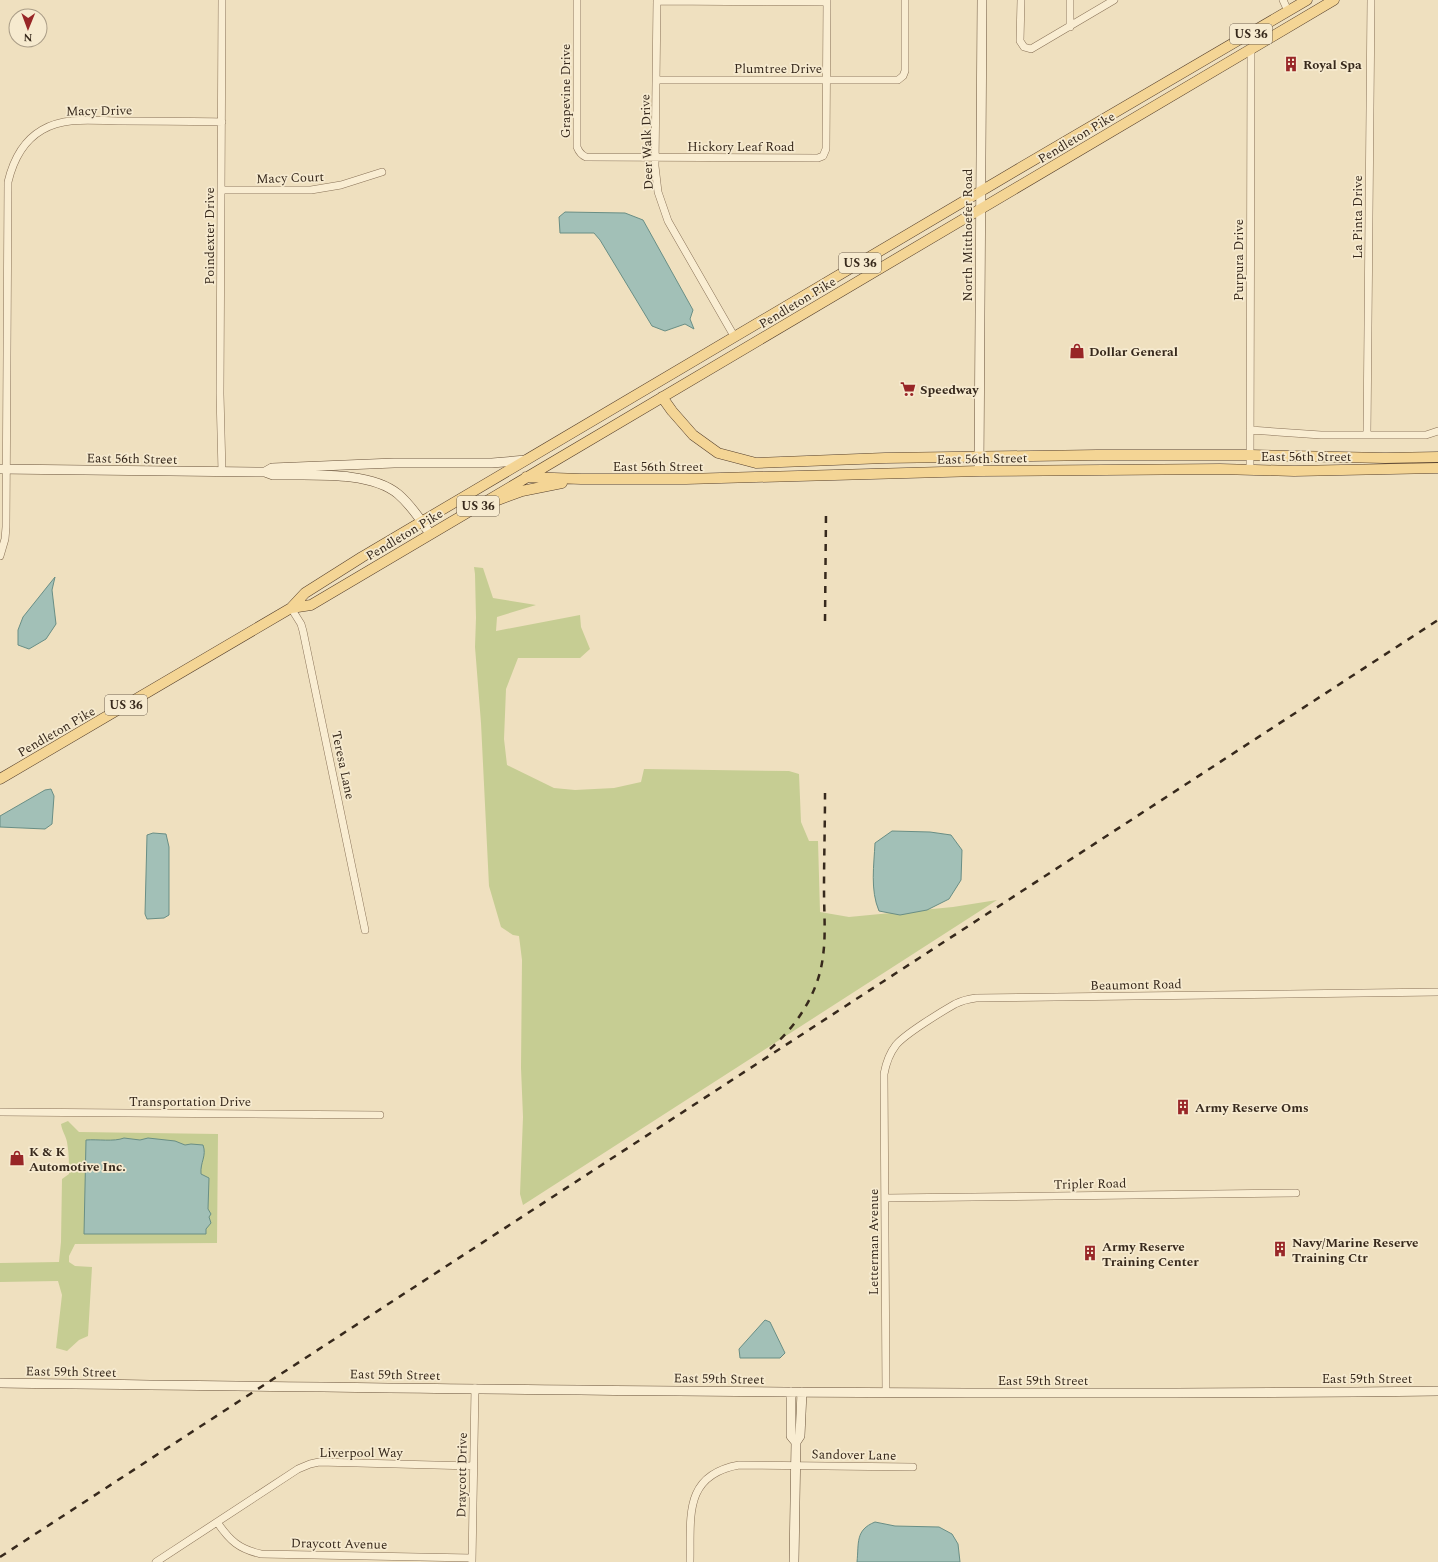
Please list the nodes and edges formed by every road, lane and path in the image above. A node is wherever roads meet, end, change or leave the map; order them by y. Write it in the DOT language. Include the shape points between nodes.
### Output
graph roads {
  1 [pos="222,0"];
  2 [pos="577,0"];
  3 [pos="905,0"];
  4 [pos="982,0"];
  5 [pos="1021,0"];
  6 [pos="1070,0"];
  7 [pos="1114,0"];
  8 [pos="1282,0"];
  9 [pos="1307,0"];
  10 [pos="1334,0"];
  11 [pos="1370,0"];
  12 [pos="656,1"];
  13 [pos="827,1"];
  14 [pos="1288,11"];
  15 [pos="1070,26"];
  16 [pos="1251,50"];
  17 [pos="656,80"];
  18 [pos="827,80"];
  19 [pos="222,122"];
  20 [pos="656,158"];
  21 [pos="382,172"];
  22 [pos="222,190"];
  23 [pos="981,192"];
  24 [pos="981,208"];
  25 [pos="734,336"];
  26 [pos="662,397"];
  27 [pos="1250,430"];
  28 [pos="1438,431"];
  29 [pos="1367,435"];
  30 [pos="1250,454"];
  31 [pos="979,456"];
  32 [pos="1438,457"];
  33 [pos="527,460"];
  34 [pos="1438,468"];
  35 [pos="4,469"];
  36 [pos="1250,470"];
  37 [pos="979,471"];
  38 [pos="222,472"];
  39 [pos="265,472"];
  40 [pos="526,477"];
  41 [pos="582,479"];
  42 [pos="469,511"];
  43 [pos="422,521"];
  44 [pos="430,534"];
  45 [pos="0,556"];
  46 [pos="291,608"];
  47 [pos="0,779"];
  48 [pos="365,930"];
  49 [pos="1438,992"];
  50 [pos="883,1090"];
  51 [pos="0,1112"];
  52 [pos="380,1115"];
  53 [pos="1296,1193"];
  54 [pos="885,1198"];
  55 [pos="0,1383"];
  56 [pos="475,1388"];
  57 [pos="1438,1391"];
  58 [pos="791,1392"];
  59 [pos="802,1392"];
  60 [pos="886,1393"];
  61 [pos="796,1442"];
  62 [pos="795,1465"];
  63 [pos="473,1466"];
  64 [pos="913,1467"];
  65 [pos="217,1522"];
  66 [pos="472,1560"];
  67 [pos="156,1562"];
  68 [pos="690,1562"];
  69 [pos="794,1562"];
  1 -- 19 [label="street, Poindexter Drive"];
  2 -- 20 [label="street, Grapevine Drive" via="579,152 586,157"];
  3 -- 18 [label="street, Plumtree Drive" via="905,72 900,79"];
  4 -- 23 [label="street, North Mitthoefer Road"];
  5 -- 15 [label="street" via="1020,41 1024,47 1032,48"];
  6 -- 15 [label="street"];
  7 -- 15 [label="street"];
  8 -- 14 [label="street"];
  9 -- 14 [label="main road, Pendleton Pike / US 36"];
  10 -- 16 [label="main road, Pendleton Pike"];
  11 -- 29 [label="street, La Pinta Drive"];
  12 -- 13 [label="street"];
  12 -- 17 [label="street, Deer Walk Drive"];
  13 -- 18 [label="street"];
  14 -- 23 [label="main road, Pendleton Pike / US 36"];
  16 -- 24 [label="main road, Pendleton Pike / US 36"];
  16 -- 27 [label="street, Purpura Drive"];
  17 -- 18 [label="street, Plumtree Drive"];
  17 -- 20 [label="street, Deer Walk Drive"];
  18 -- 20 [label="street, Hickory Leaf Road" via="826,149 824,155 818,158"];
  19 -- 22 [label="street, Poindexter Drive"];
  19 -- 35 [label="street, Macy Drive" via="63,122 42,130 19,152 8,182"];
  20 -- 25 [label="street, Deer Walk Drive" via="657,188 668,221"];
  21 -- 22 [label="street, Macy Court" via="341,185 311,190"];
  22 -- 38 [label="street, Poindexter Drive"];
  23 -- 24 [label="street, North Mitthoefer Road"];
  23 -- 25 [label="main road, Pendleton Pike / US 36"];
  24 -- 26 [label="main road, Pendleton Pike / US 36"];
  24 -- 31 [label="street, North Mitthoefer Road"];
  25 -- 33 [label="main road, Pendleton Pike / US 36"];
  26 -- 31 [label="main road, East 56th Street" via="693,435 718,453 756,463"];
  26 -- 40 [label="main road, Pendleton Pike / US 36"];
  27 -- 29 [label="street" via="1307,435"];
  27 -- 30 [label="street, Purpura Drive"];
  28 -- 29 [label="street" via="1426,435"];
  30 -- 31 [label="main road, East 56th Street"];
  30 -- 32 [label="main road, East 56th Street"];
  30 -- 36 [label="street, Purpura Drive"];
  31 -- 37 [label="street, North Mitthoefer Road"];
  33 -- 39 [label="street, East 56th Street" via="492,464 330,465 272,468"];
  33 -- 43 [label="main road, Pendleton Pike / US 36"];
  34 -- 36 [label="main road, East 56th Street"];
  35 -- 38 [label="street, East 56th Street"];
  35 -- 45 [label="street, Macy Drive" via="6,532"];
  36 -- 37 [label="main road, East 56th Street"];
  37 -- 41 [label="main road, East 56th Street"];
  38 -- 39 [label="street, East 56th Street"];
  39 -- 43 [label="street, East 56th Street" via="273,475 363,478 398,494"];
  40 -- 41 [label="main road, East 56th Street"];
  40 -- 42 [label="main road, Pendleton Pike / US 36"];
  41 -- 42 [label="main road" via="522,491"];
  42 -- 44 [label="main road, Pendleton Pike / US 36"];
  43 -- 44 [label="street, East 56th Street"];
  43 -- 46 [label="main road, Pendleton Pike / US 36" via="315,586"];
  44 -- 46 [label="main road, Pendleton Pike / US 36" via="311,605"];
  46 -- 47 [label="main road, Pendleton Pike / US 36"];
  46 -- 48 [label="street, Teresa Lane" via="304,630"];
  49 -- 50 [label="street, Beaumont Road" via="976,998 955,1004 898,1043 886,1064"];
  50 -- 54 [label="street, Letterman Avenue"];
  51 -- 52 [label="street, Transportation Drive"];
  53 -- 54 [label="street, Tripler Road"];
  54 -- 60 [label="street, Letterman Avenue"];
  55 -- 56 [label="street, East 59th Street"];
  56 -- 58 [label="street, East 59th Street"];
  56 -- 63 [label="street, Draycott Drive"];
  57 -- 60 [label="street, East 59th Street"];
  58 -- 59 [label="street, East 59th Street"];
  58 -- 61 [label="street" via="792,1436"];
  59 -- 60 [label="street, East 59th Street"];
  59 -- 61 [label="street" via="800,1436"];
  61 -- 62 [label="street"];
  62 -- 64 [label="street, Sandover Lane"];
  62 -- 68 [label="street, Sandover Lane" via="730,1466 707,1479 696,1494 692,1506"];
  62 -- 69 [label="street"];
  63 -- 65 [label="street, Liverpool Way" via="314,1463 298,1470"];
  63 -- 66 [label="street, Draycott Drive"];
  65 -- 66 [label="street, Draycott Avenue" via="234,1543 261,1554"];
  65 -- 67 [label="street, Liverpool Way"];
}
